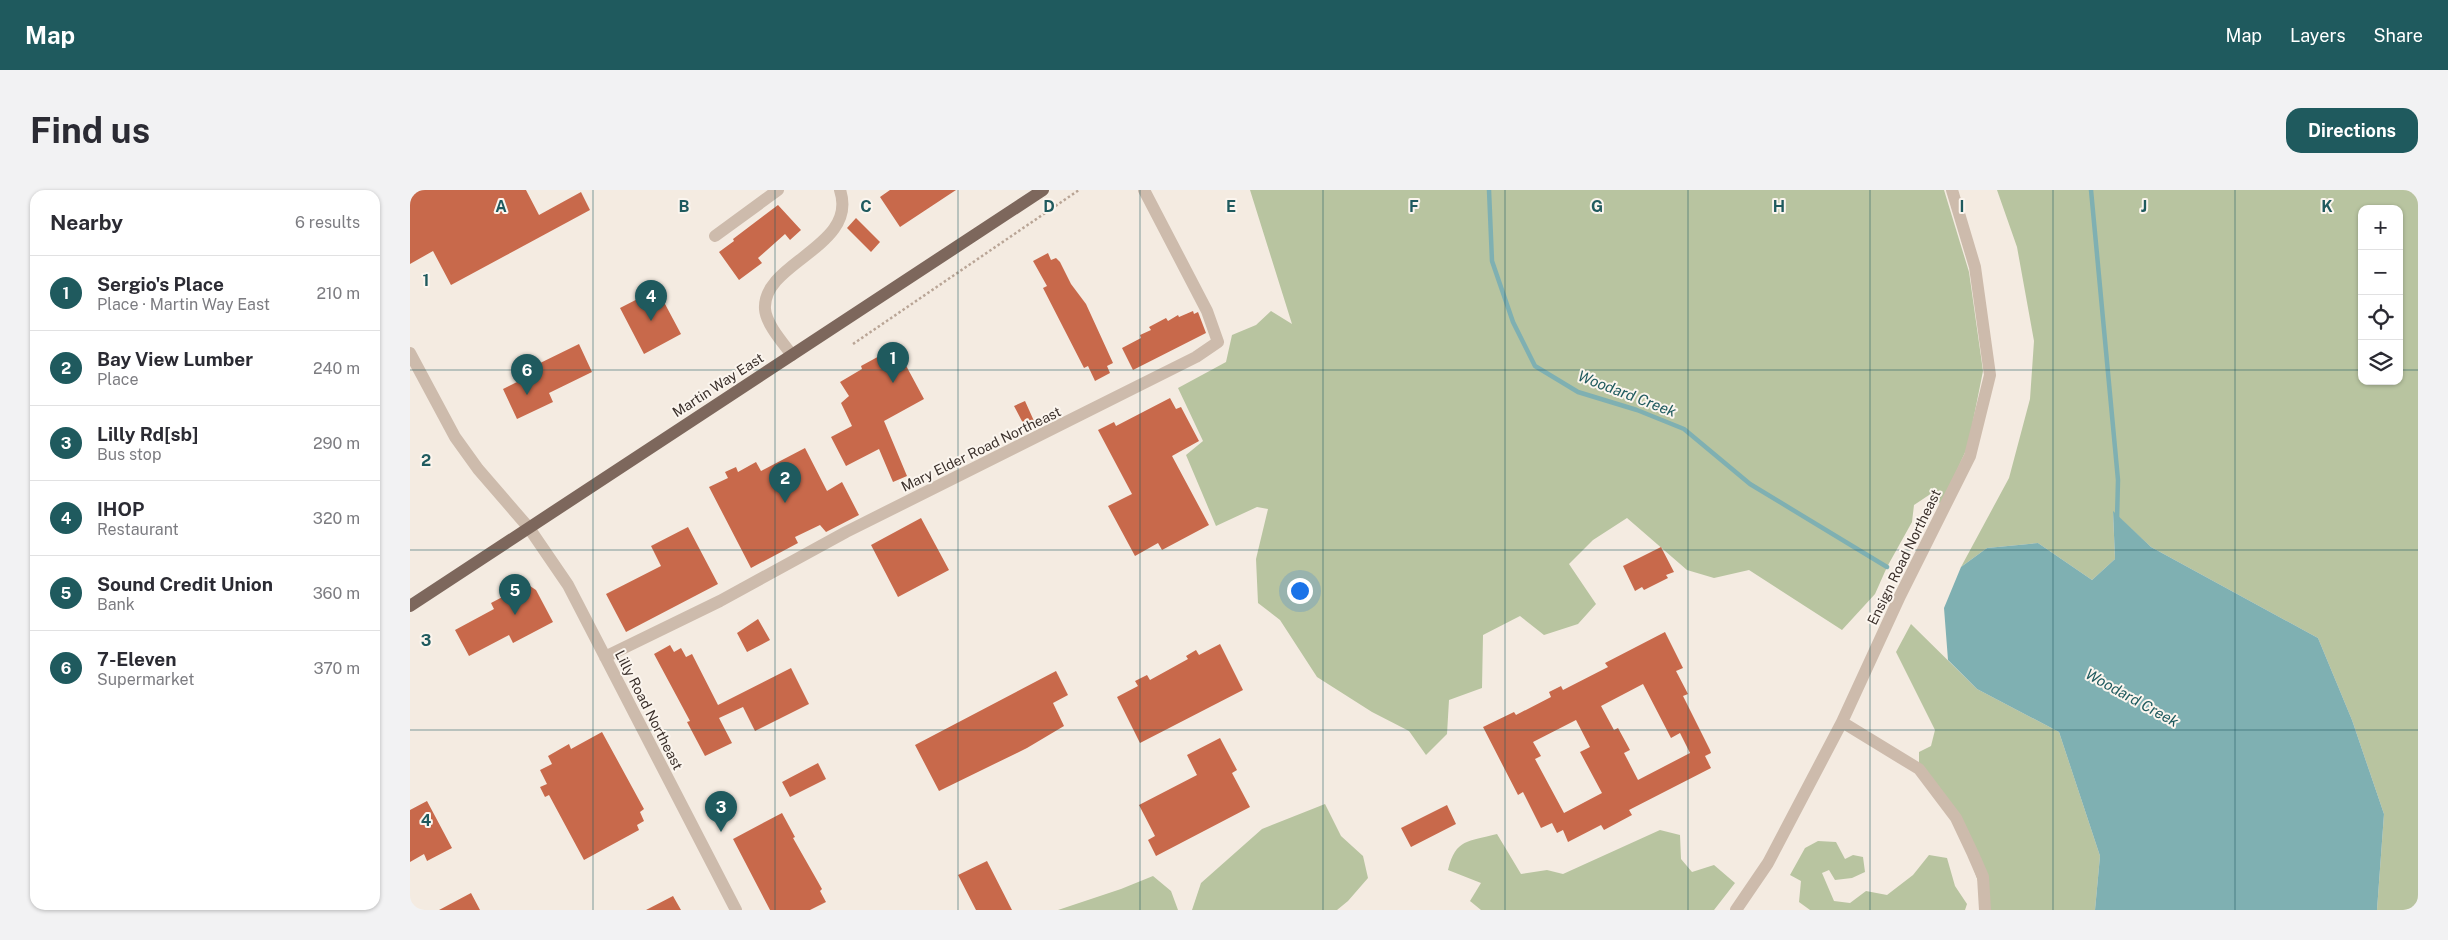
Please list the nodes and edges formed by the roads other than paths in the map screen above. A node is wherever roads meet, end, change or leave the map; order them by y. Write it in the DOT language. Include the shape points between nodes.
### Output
graph roads {
  1 [pos="778,190"];
  2 [pos="840,190"];
  3 [pos="1043,190"];
  4 [pos="1144,190"];
  5 [pos="1952,190"];
  6 [pos="715,236"];
  7 [pos="410,353"];
  8 [pos="792,355"];
  9 [pos="529,528"];
  10 [pos="410,606"];
  11 [pos="605,657"];
  12 [pos="1842,722"];
  13 [pos="736,910"];
  14 [pos="1736,910"];
  15 [pos="1985,910"];
  1 -- 6 [label="street"];
  2 -- 8 [label="street" via="842,208 838,224 828,237 786,272 768,294 765,309 770,323"];
  3 -- 8 [label="main road, Martin Way East"];
  4 -- 11 [label="street, Mary Elder Road Northeast" via="1207,311 1218,342 1196,357"];
  5 -- 12 [label="street, Ensign Road Northeast" via="1975,267 1990,375 1970,456"];
  7 -- 9 [label="street, Lilly Road Northeast" via="455,436 478,469"];
  8 -- 9 [label="main road, Martin Way East"];
  9 -- 10 [label="main road, Martin Way East"];
  9 -- 11 [label="street, Lilly Road Northeast" via="568,585"];
  11 -- 13 [label="street, Lilly Road Northeast"];
  12 -- 14 [label="street, Ensign Road Northeast" via="1768,863"];
  12 -- 15 [label="street" via="1919,769 1956,818 1973,854 1983,877"];
}
